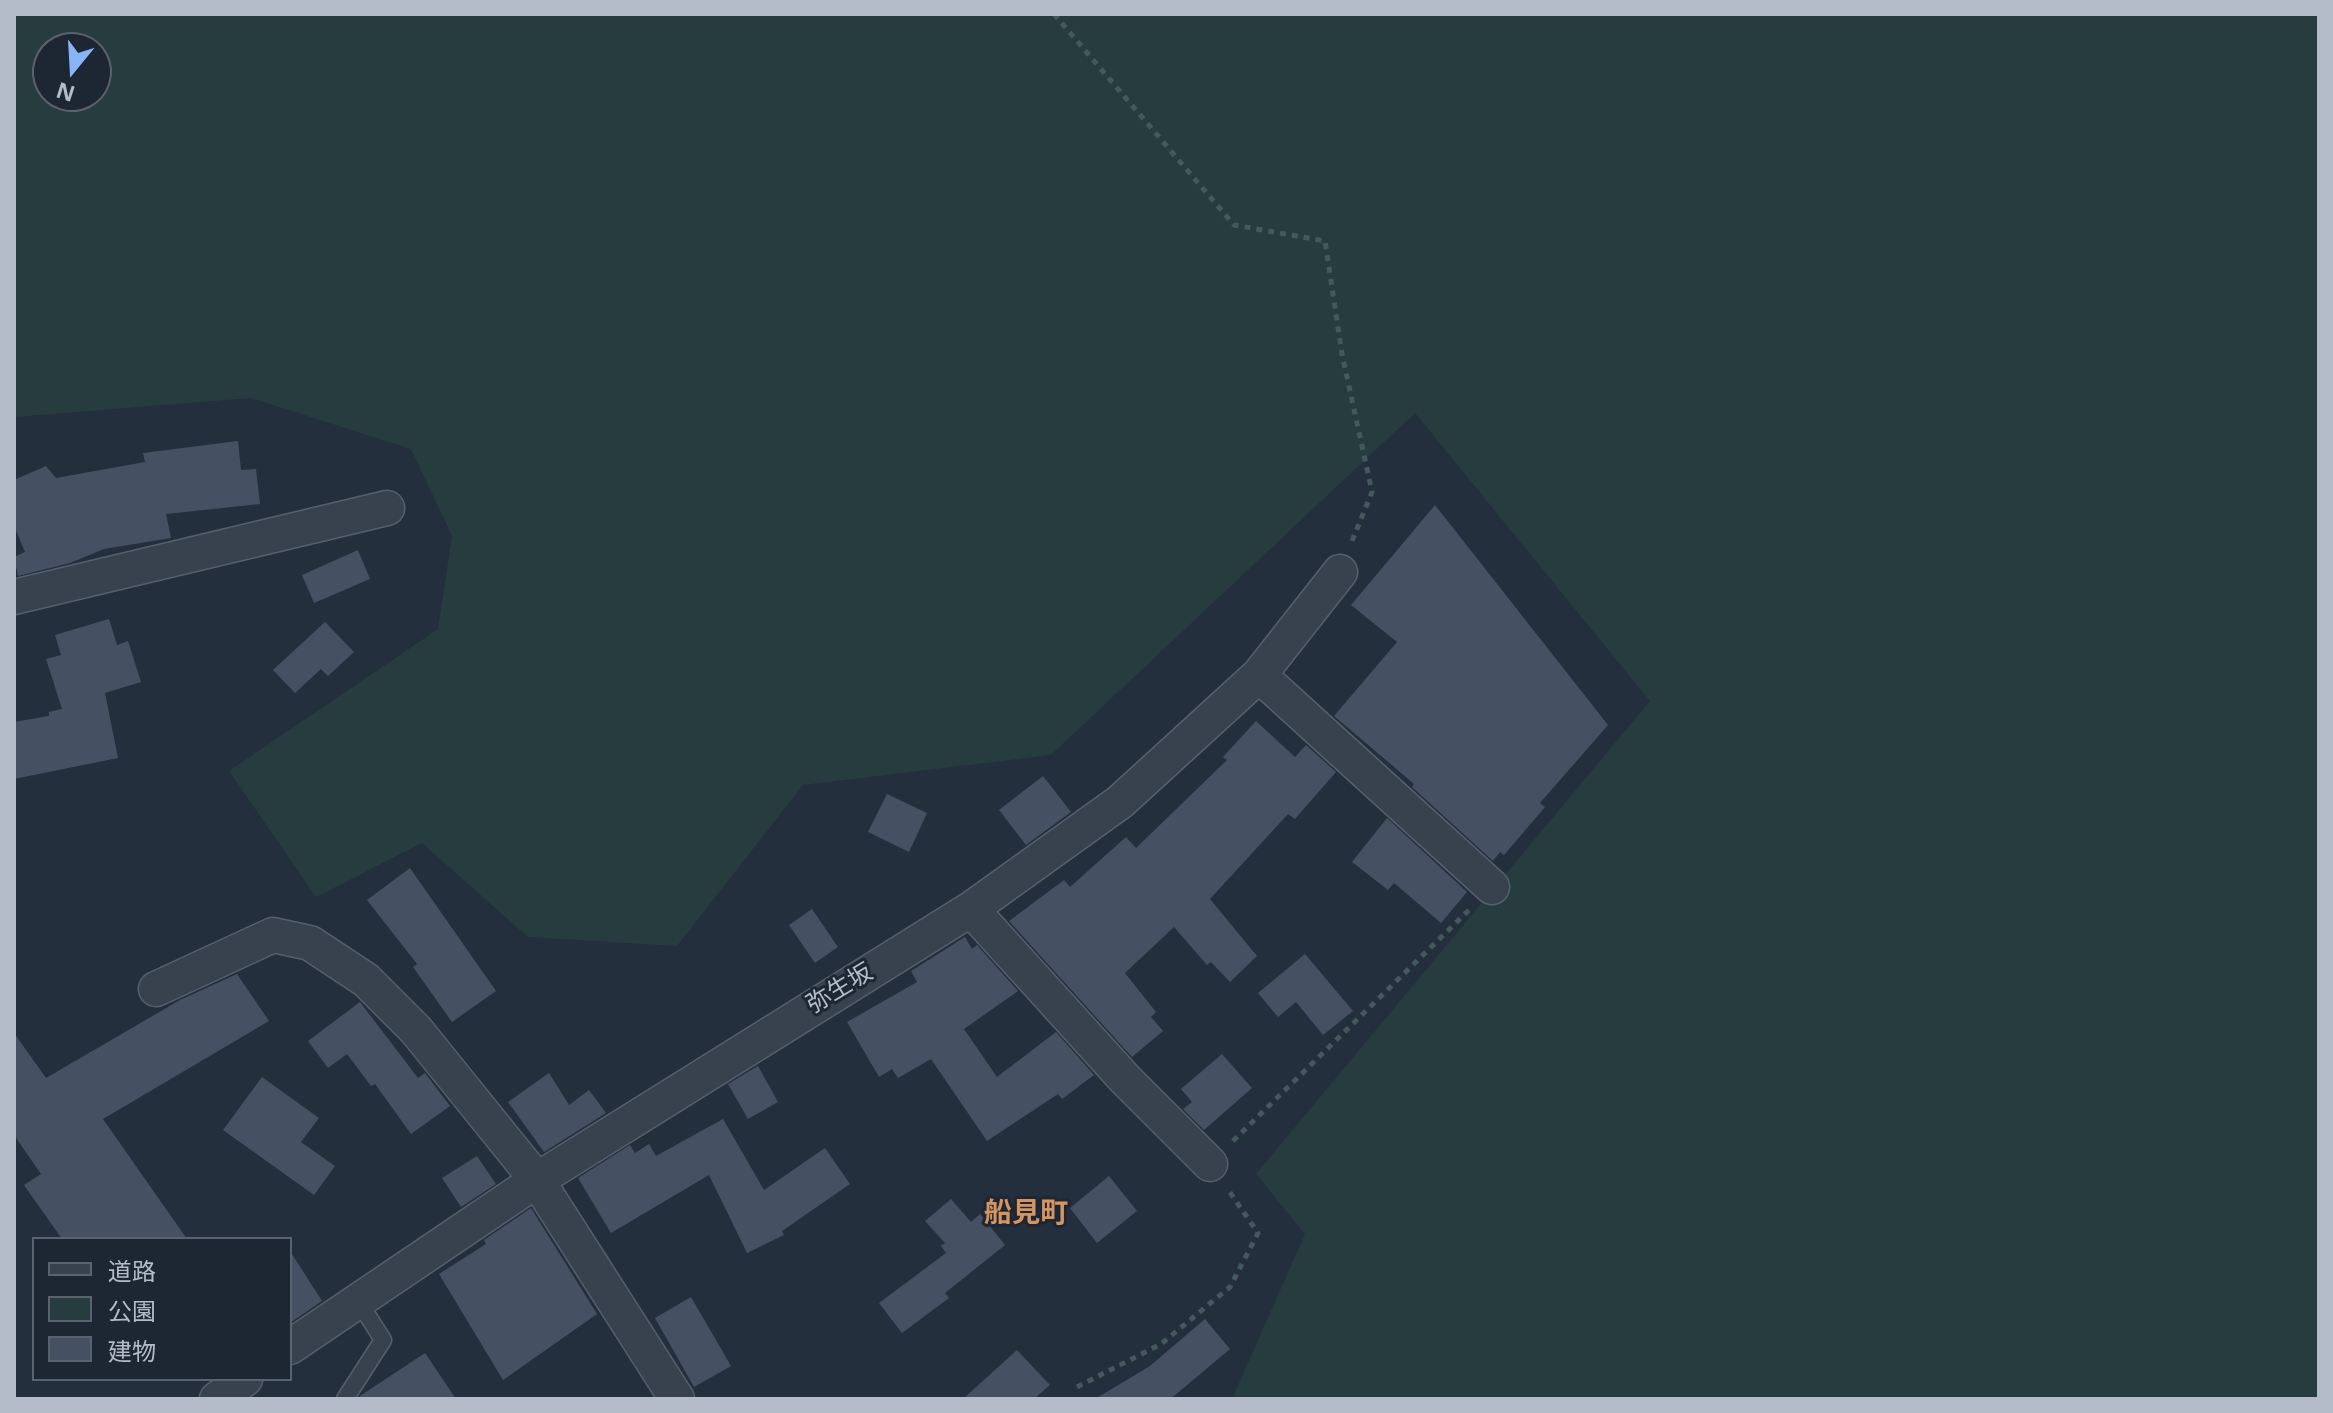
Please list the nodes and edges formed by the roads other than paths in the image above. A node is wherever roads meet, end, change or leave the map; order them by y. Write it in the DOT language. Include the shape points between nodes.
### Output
graph roads {
  1 [pos="387,508"];
  2 [pos="1340,572"];
  3 [pos="14,597"];
  4 [pos="1259,675"];
  5 [pos="1492,887"];
  6 [pos="971,909"];
  7 [pos="156,989"];
  8 [pos="1210,1164"];
  9 [pos="537,1180"];
  10 [pos="357,1299"];
  11 [pos="292,1346"];
  12 [pos="242,1381"];
  13 [pos="217,1399"];
  14 [pos="345,1399"];
  15 [pos="677,1399"];
  1 -- 3 [label="street"];
  2 -- 4 [label="street, 弥生坂"];
  4 -- 5 [label="street"];
  4 -- 6 [label="street, 弥生坂" via="1120,802"];
  6 -- 8 [label="street"];
  6 -- 9 [label="street, 弥生坂"];
  7 -- 9 [label="street" via="273,935 310,943 366,980 416,1030"];
  9 -- 10 [label="street, 弥生坂"];
  9 -- 15 [label="street"];
  10 -- 11 [label="street, 弥生坂"];
  10 -- 14 [label="lane" via="383,1340"];
  12 -- 13 [label="street"];
}
